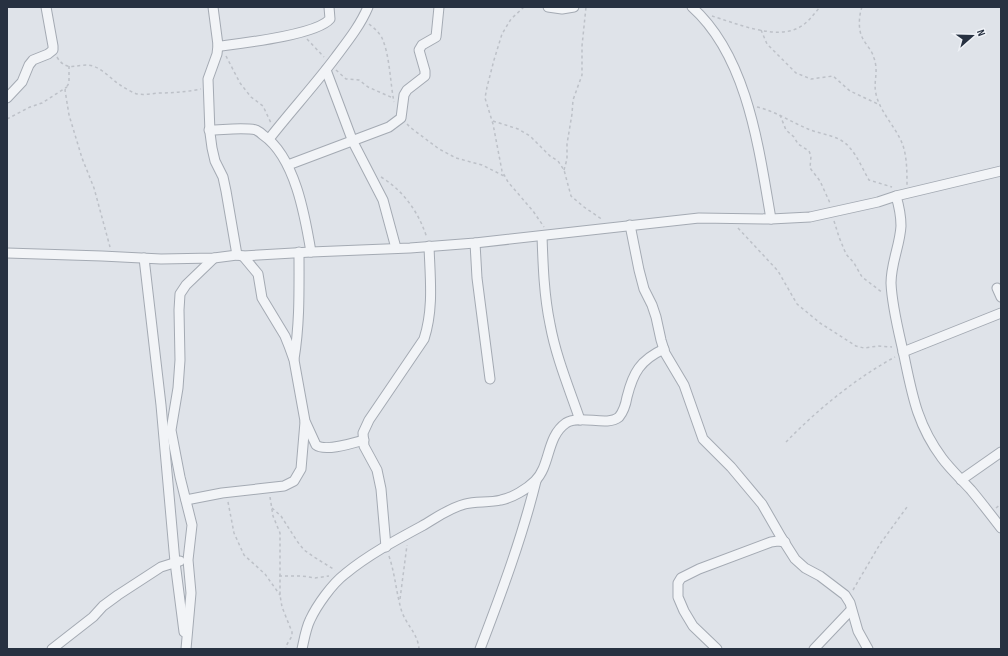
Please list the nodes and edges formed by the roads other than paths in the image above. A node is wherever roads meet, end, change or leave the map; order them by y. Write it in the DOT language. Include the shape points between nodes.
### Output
graph roads {
  1 [pos="46,7"];
  2 [pos="213,7"];
  3 [pos="329,7"];
  4 [pos="368,7"];
  5 [pos="439,7"];
  6 [pos="548,7"];
  7 [pos="574,7"];
  8 [pos="694,8"];
  9 [pos="220,46"];
  10 [pos="328,67"];
  11 [pos="7,98"];
  12 [pos="209,130"];
  13 [pos="272,136"];
  14 [pos="353,142"];
  15 [pos="288,165"];
  16 [pos="1001,171"];
  17 [pos="895,192"];
  18 [pos="771,219"];
  19 [pos="630,225"];
  20 [pos="546,235"];
  21 [pos="475,243"];
  22 [pos="429,246"];
  23 [pos="396,248"];
  24 [pos="299,252"];
  25 [pos="311,252"];
  26 [pos="7,253"];
  27 [pos="240,256"];
  28 [pos="144,258"];
  29 [pos="214,258"];
  30 [pos="997,288"];
  31 [pos="1001,297"];
  32 [pos="1001,313"];
  33 [pos="664,349"];
  34 [pos="903,349"];
  35 [pos="294,360"];
  36 [pos="490,379"];
  37 [pos="580,420"];
  38 [pos="305,421"];
  39 [pos="364,440"];
  40 [pos="1001,452"];
  41 [pos="961,480"];
  42 [pos="536,481"];
  43 [pos="186,500"];
  44 [pos="1001,528"];
  45 [pos="785,542"];
  46 [pos="386,547"];
  47 [pos="188,560"];
  48 [pos="175,562"];
  49 [pos="852,610"];
  50 [pos="186,648"];
  51 [pos="52,649"];
  52 [pos="302,649"];
  53 [pos="480,649"];
  54 [pos="717,649"];
  55 [pos="814,649"];
  56 [pos="868,649"];
  1 -- 11 [label="street" via="53,50 33,60 22,82"];
  2 -- 9 [label="street"];
  3 -- 9 [label="street" via="330,19 326,23 261,41"];
  4 -- 10 [label="street" via="363,20"];
  5 -- 14 [label="street" via="436,37 422,45 419,50 425,76 406,90 401,118 389,127"];
  6 -- 7 [label="street"];
  8 -- 18 [label="street" via="714,31 724,48 748,104"];
  9 -- 12 [label="street" via="210,72"];
  10 -- 13 [label="street"];
  10 -- 14 [label="street"];
  12 -- 13 [label="street" via="256,130"];
  12 -- 27 [label="street"];
  13 -- 15 [label="street"];
  14 -- 15 [label="street"];
  14 -- 23 [label="street" via="383,200"];
  15 -- 25 [label="street" via="303,212"];
  16 -- 17 [label="street" via="911,193"];
  17 -- 18 [label="street" via="878,202 833,212"];
  17 -- 34 [label="street" via="901,226 892,283"];
  18 -- 19 [label="street" via="699,218"];
  19 -- 20 [label="street"];
  19 -- 33 [label="street" via="644,289 656,317"];
  20 -- 21 [label="street"];
  20 -- 37 [label="street" via="544,284 550,323 562,369"];
  21 -- 22 [label="street"];
  21 -- 36 [label="street"];
  22 -- 23 [label="street"];
  22 -- 39 [label="street" via="431,298 424,339 369,420 363,433"];
  23 -- 25 [label="street"];
  24 -- 25 [label="street"];
  24 -- 27 [label="street"];
  24 -- 35 [label="street" via="299,309"];
  26 -- 28 [label="street"];
  27 -- 29 [label="street"];
  27 -- 35 [label="street" via="258,274 262,298 285,336"];
  28 -- 29 [label="street"];
  28 -- 48 [label="street" via="161,404"];
  29 -- 43 [label="street" via="180,294 180,360 171,430"];
  30 -- 31 [label="street"];
  32 -- 34 [label="street"];
  33 -- 37 [label="street" via="652,354 641,364 620,416 612,420"];
  33 -- 45 [label="street" via="684,385 703,439 762,504"];
  34 -- 41 [label="street" via="911,392 920,419 942,458"];
  35 -- 38 [label="street"];
  37 -- 42 [label="street" via="566,423 557,432 545,467"];
  38 -- 39 [label="street" via="314,442 320,448"];
  38 -- 43 [label="street" via="301,469 294,481 284,486"];
  39 -- 46 [label="street" via="364,446 377,470 382,489"];
  40 -- 41 [label="street"];
  41 -- 44 [label="street"];
  42 -- 46 [label="street" via="501,500 465,504 452,509"];
  42 -- 53 [label="street" via="513,558"];
  43 -- 47 [label="street" via="192,525"];
  45 -- 49 [label="street" via="795,559 805,568 820,576 848,598"];
  45 -- 54 [label="street" via="771,542 681,578 678,583 678,597 684,611 693,626"];
  46 -- 52 [label="street" via="342,574 310,620"];
  47 -- 48 [label="street"];
  47 -- 50 [label="street" via="191,593"];
  48 -- 50 [label="street"];
  48 -- 51 [label="street" via="161,567 118,595"];
  49 -- 55 [label="street"];
  49 -- 56 [label="street" via="858,631"];
}
